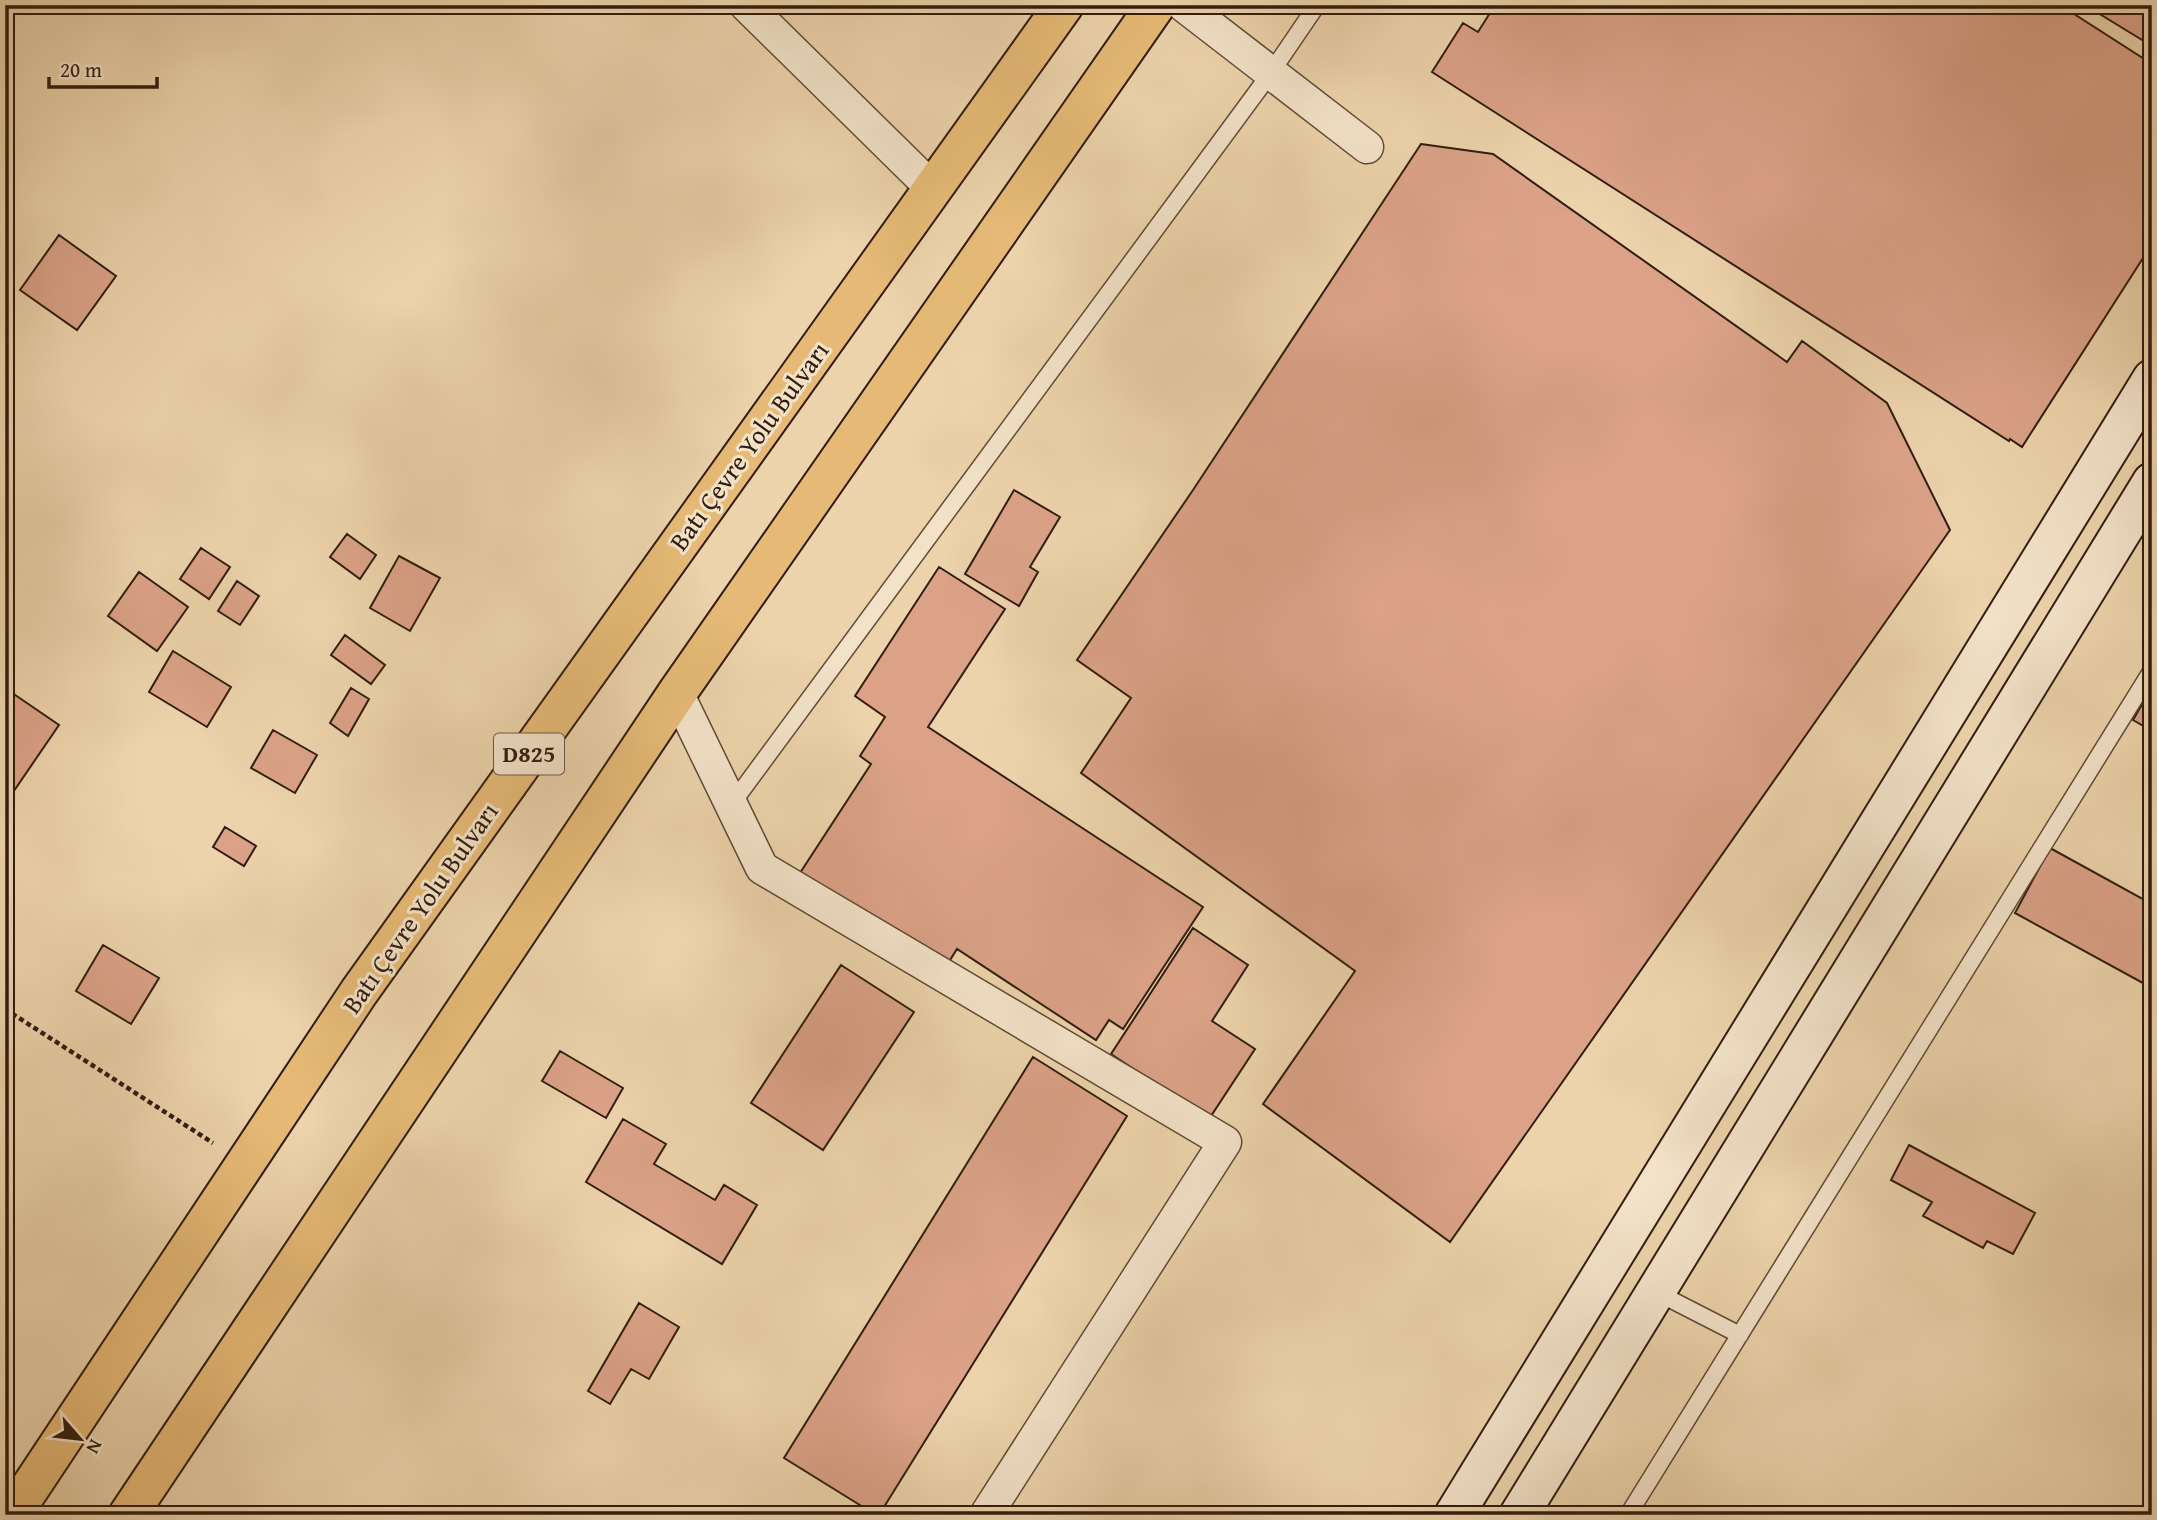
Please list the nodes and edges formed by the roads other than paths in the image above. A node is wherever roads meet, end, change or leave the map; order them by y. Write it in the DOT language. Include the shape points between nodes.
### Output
graph roads {
  1 [pos="746,5"];
  2 [pos="1064,5"];
  3 [pos="1156,5"];
  4 [pos="1183,5"];
  5 [pos="1317,5"];
  6 [pos="1270,74"];
  7 [pos="1367,147"];
  8 [pos="933,189"];
  9 [pos="2152,379"];
  10 [pos="2152,482"];
  11 [pos="2152,670"];
  12 [pos="677,693"];
  13 [pos="731,804"];
  14 [pos="1656,1292"];
  15 [pos="1740,1335"];
  16 [pos="12,1515"];
  17 [pos="128,1515"];
  18 [pos="986,1515"];
  19 [pos="1454,1515"];
  20 [pos="1519,1515"];
  21 [pos="1628,1515"];
  1 -- 8 [label="street"];
  2 -- 8 [label="highway, Batı Çevre Yolu Bulvarı / D825"];
  3 -- 12 [label="highway"];
  4 -- 6 [label="street"];
  5 -- 6 [label="lane"];
  6 -- 7 [label="street"];
  6 -- 13 [label="lane"];
  8 -- 16 [label="highway, Batı Çevre Yolu Bulvarı / D825" via="359,992"];
  9 -- 19 [label="main road"];
  10 -- 14 [label="main road"];
  11 -- 15 [label="lane"];
  12 -- 13 [label="street"];
  12 -- 17 [label="highway"];
  13 -- 18 [label="street" via="762,868 1226,1142"];
  14 -- 15 [label="lane"];
  14 -- 20 [label="main road"];
  15 -- 21 [label="lane"];
}
